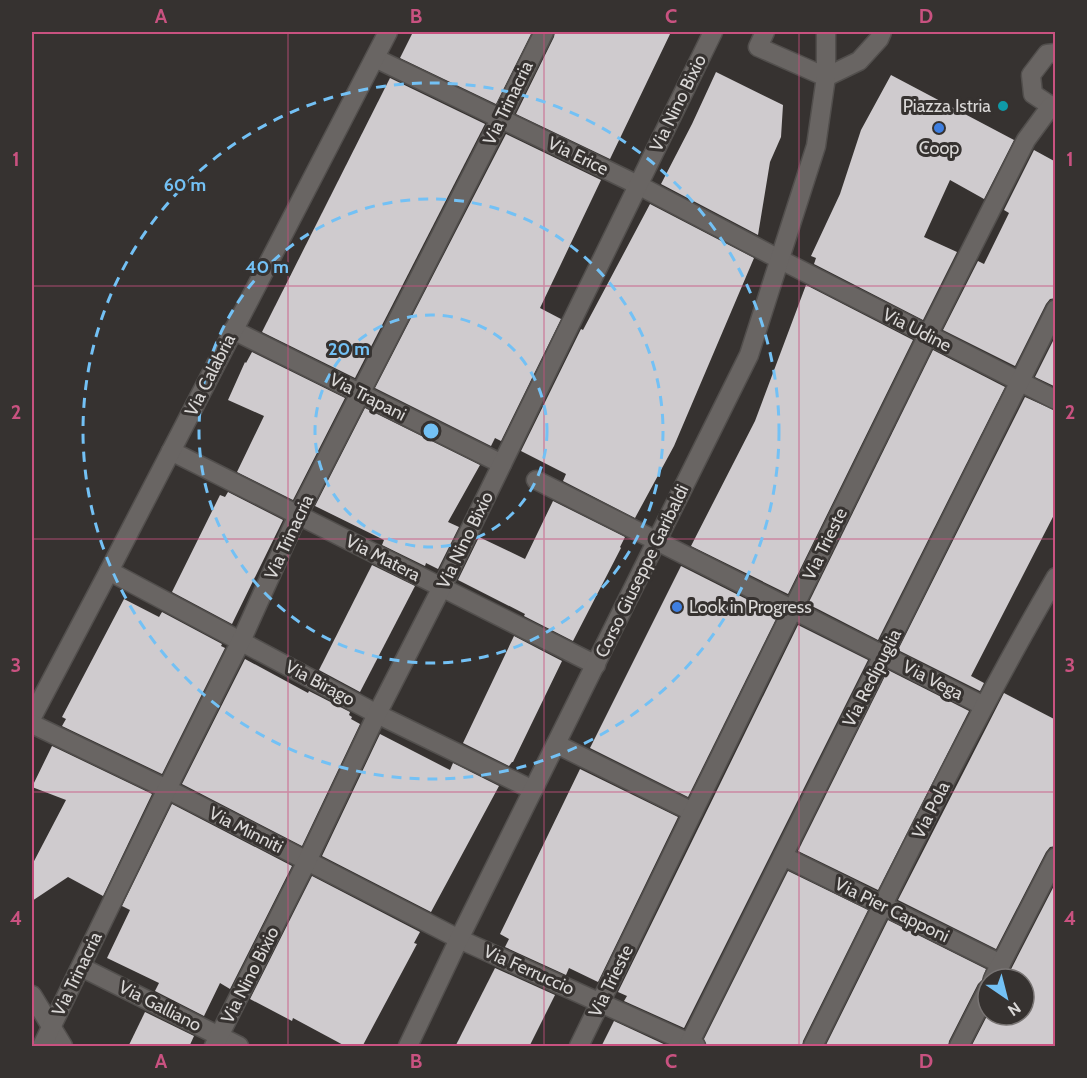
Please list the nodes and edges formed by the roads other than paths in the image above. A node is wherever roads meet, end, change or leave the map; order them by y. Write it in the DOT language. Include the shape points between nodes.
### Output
graph roads {
  1 [pos="388,32"];
  2 [pos="544,32"];
  3 [pos="713,32"];
  4 [pos="765,32"];
  5 [pos="826,32"];
  6 [pos="882,32"];
  7 [pos="1056,53"];
  8 [pos="375,58"];
  9 [pos="826,77"];
  10 [pos="1053,105"];
  11 [pos="501,118"];
  12 [pos="638,185"];
  13 [pos="779,259"];
  14 [pos="1056,309"];
  15 [pos="233,330"];
  16 [pos="928,335"];
  17 [pos="1018,382"];
  18 [pos="361,393"];
  19 [pos="1056,400"];
  20 [pos="171,451"];
  21 [pos="502,464"];
  22 [pos="536,480"];
  23 [pos="298,515"];
  24 [pos="657,541"];
  25 [pos="109,571"];
  26 [pos="442,587"];
  27 [pos="1052,589"];
  28 [pos="793,609"];
  29 [pos="241,640"];
  30 [pos="884,654"];
  31 [pos="596,665"];
  32 [pos="984,706"];
  33 [pos="377,714"];
  34 [pos="32,717"];
  35 [pos="32,724"];
  36 [pos="556,744"];
  37 [pos="166,789"];
  38 [pos="534,790"];
  39 [pos="693,812"];
  40 [pos="783,856"];
  41 [pos="1056,857"];
  42 [pos="307,861"];
  43 [pos="883,905"];
  44 [pos="459,939"];
  45 [pos="81,967"];
  46 [pos="990,967"];
  47 [pos="999,967"];
  48 [pos="32,995"];
  49 [pos="601,1002"];
  50 [pos="976,1013"];
  51 [pos="52,1027"];
  52 [pos="217,1041"];
  53 [pos="691,1046"];
  54 [pos="42,1047"];
  55 [pos="63,1047"];
  56 [pos="238,1047"];
  57 [pos="408,1047"];
  58 [pos="579,1047"];
  59 [pos="813,1047"];
  60 [pos="959,1047"];
  1 -- 8 [label="street, Via Calabria"];
  2 -- 11 [label="street, Via Trinacria"];
  3 -- 12 [label="street, Via Nino Bixio"];
  4 -- 9 [label="street" via="758,47"];
  5 -- 9 [label="street, Corso Giuseppe Garibaldi"];
  6 -- 9 [label="street" via="859,61"];
  7 -- 10 [label="street" via="1047,54 1031,75 1033,94"];
  8 -- 11 [label="street, Via Erice"];
  8 -- 15 [label="street, Via Calabria"];
  9 -- 13 [label="street, Corso Giuseppe Garibaldi" via="816,146"];
  10 -- 16 [label="street, Via Trieste" via="1026,140"];
  11 -- 12 [label="street, Via Erice"];
  11 -- 18 [label="street, Via Trinacria"];
  12 -- 13 [label="street, Via Erice"];
  12 -- 21 [label="street, Via Nino Bixio"];
  13 -- 16 [label="street, Via Udine"];
  13 -- 24 [label="street, Corso Giuseppe Garibaldi" via="749,355"];
  14 -- 17 [label="street, Via Redipuglia"];
  15 -- 18 [label="street, Via Trapani"];
  15 -- 20 [label="street, Via Calabria"];
  16 -- 17 [label="street, Via Udine"];
  16 -- 28 [label="street, Via Trieste"];
  17 -- 19 [label="street, Via Udine"];
  17 -- 30 [label="street, Via Redipuglia"];
  18 -- 21 [label="street, Via Trapani"];
  18 -- 23 [label="street, Via Trinacria"];
  20 -- 23 [label="street, Via Matera"];
  20 -- 25 [label="street, Via Calabria"];
  21 -- 26 [label="street, Via Nino Bixio"];
  22 -- 24 [label="street"];
  23 -- 26 [label="street, Via Matera"];
  23 -- 29 [label="street, Via Trinacria"];
  24 -- 28 [label="street, Via Vega"];
  24 -- 31 [label="street, Corso Giuseppe Garibaldi"];
  25 -- 29 [label="street, Via Birago"];
  25 -- 34 [label="street, Via Calabria"];
  26 -- 31 [label="street, Via Matera"];
  26 -- 33 [label="street, Via Nino Bixio"];
  27 -- 32 [label="street, Via Pola" via="1027,625"];
  28 -- 30 [label="street, Via Vega"];
  28 -- 39 [label="street, Via Trieste"];
  29 -- 33 [label="street, Via Birago"];
  29 -- 37 [label="street, Via Trinacria"];
  30 -- 32 [label="street, Via Vega"];
  30 -- 40 [label="street, Via Redipuglia"];
  31 -- 36 [label="street, Corso Giuseppe Garibaldi"];
  32 -- 43 [label="street, Via Pola"];
  33 -- 38 [label="street, Via Birago"];
  33 -- 42 [label="street, Via Nino Bixio"];
  35 -- 37 [label="street, Via Minniti"];
  36 -- 38 [label="street, Corso Giuseppe Garibaldi"];
  36 -- 39 [label="street"];
  37 -- 42 [label="street, Via Minniti"];
  37 -- 45 [label="street, Via Trinacria"];
  38 -- 44 [label="street, Corso Giuseppe Garibaldi"];
  39 -- 49 [label="street, Via Trieste"];
  40 -- 43 [label="street, Via Pier Capponi"];
  40 -- 53 [label="street, Via Redipuglia"];
  41 -- 47 [label="street"];
  42 -- 44 [label="street, Via Minniti"];
  42 -- 52 [label="street, Via Nino Bixio"];
  43 -- 46 [label="street, Via Pier Capponi"];
  43 -- 59 [label="street, Via Pola"];
  44 -- 49 [label="street, Via Ferruccio"];
  44 -- 57 [label="street, Corso Giuseppe Garibaldi"];
  45 -- 51 [label="street, Via Trinacria"];
  45 -- 52 [label="street, Via Galliano"];
  48 -- 51 [label="street"];
  49 -- 53 [label="street, Via Ferruccio"];
  49 -- 58 [label="street, Via Trieste"];
  50 -- 60 [label="street"];
  51 -- 54 [label="street, Via Trinacria"];
  51 -- 55 [label="street"];
  52 -- 56 [label="street, Via Galliano"];
}
